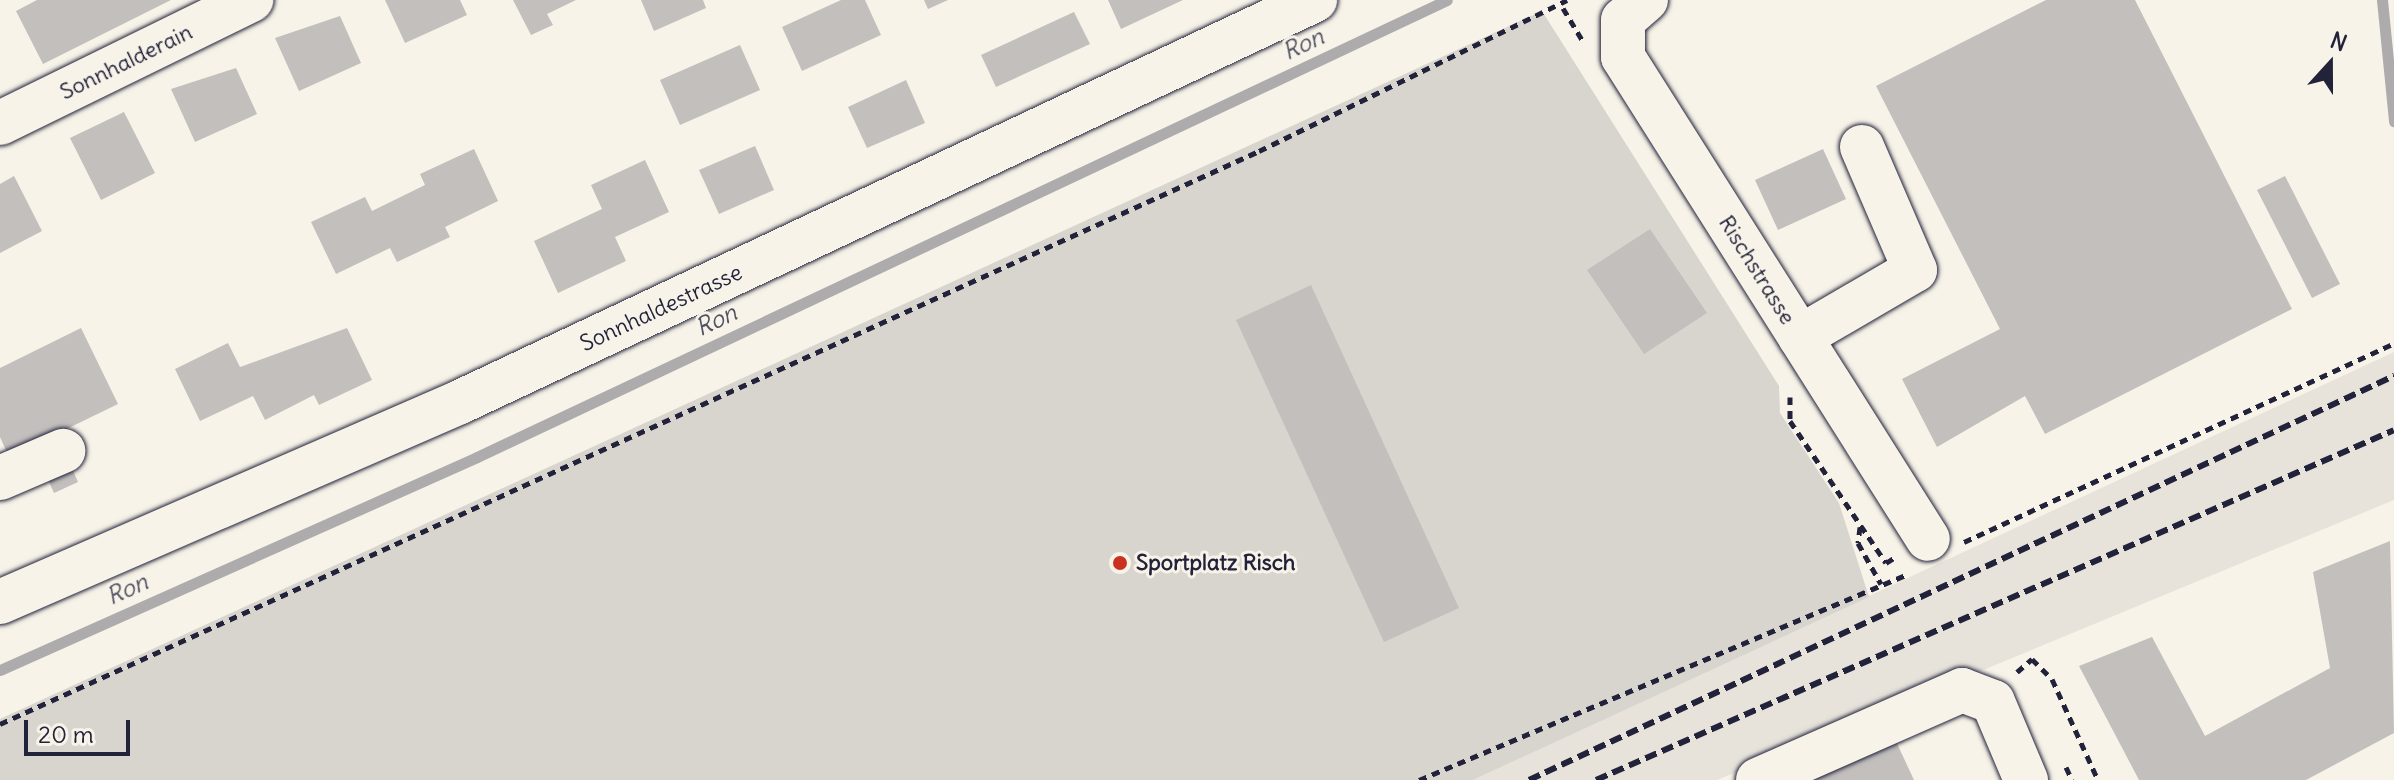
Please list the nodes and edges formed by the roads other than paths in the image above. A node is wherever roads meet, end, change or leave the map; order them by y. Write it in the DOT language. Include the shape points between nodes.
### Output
graph roads {
  1 [pos="251,0"];
  2 [pos="1315,0"];
  3 [pos="1608,7"];
  4 [pos="0,123"];
  5 [pos="1862,147"];
  6 [pos="1800,337"];
  7 [pos="63,451"];
  8 [pos="0,478"];
  9 [pos="1928,539"];
  10 [pos="0,602"];
  11 [pos="1758,780"];
  12 [pos="2026,780"];
  1 -- 4 [label="street, Sonnhalderain"];
  2 -- 10 [label="street, Sonnhaldestrasse" via="460,402"];
  3 -- 6 [label="street, Rischstrasse" via="1623,57"];
  5 -- 6 [label="street" via="1915,270"];
  6 -- 9 [label="street, Rischstrasse"];
  7 -- 8 [label="street"];
  11 -- 12 [label="street" via="1962,690 1993,702"];
}
